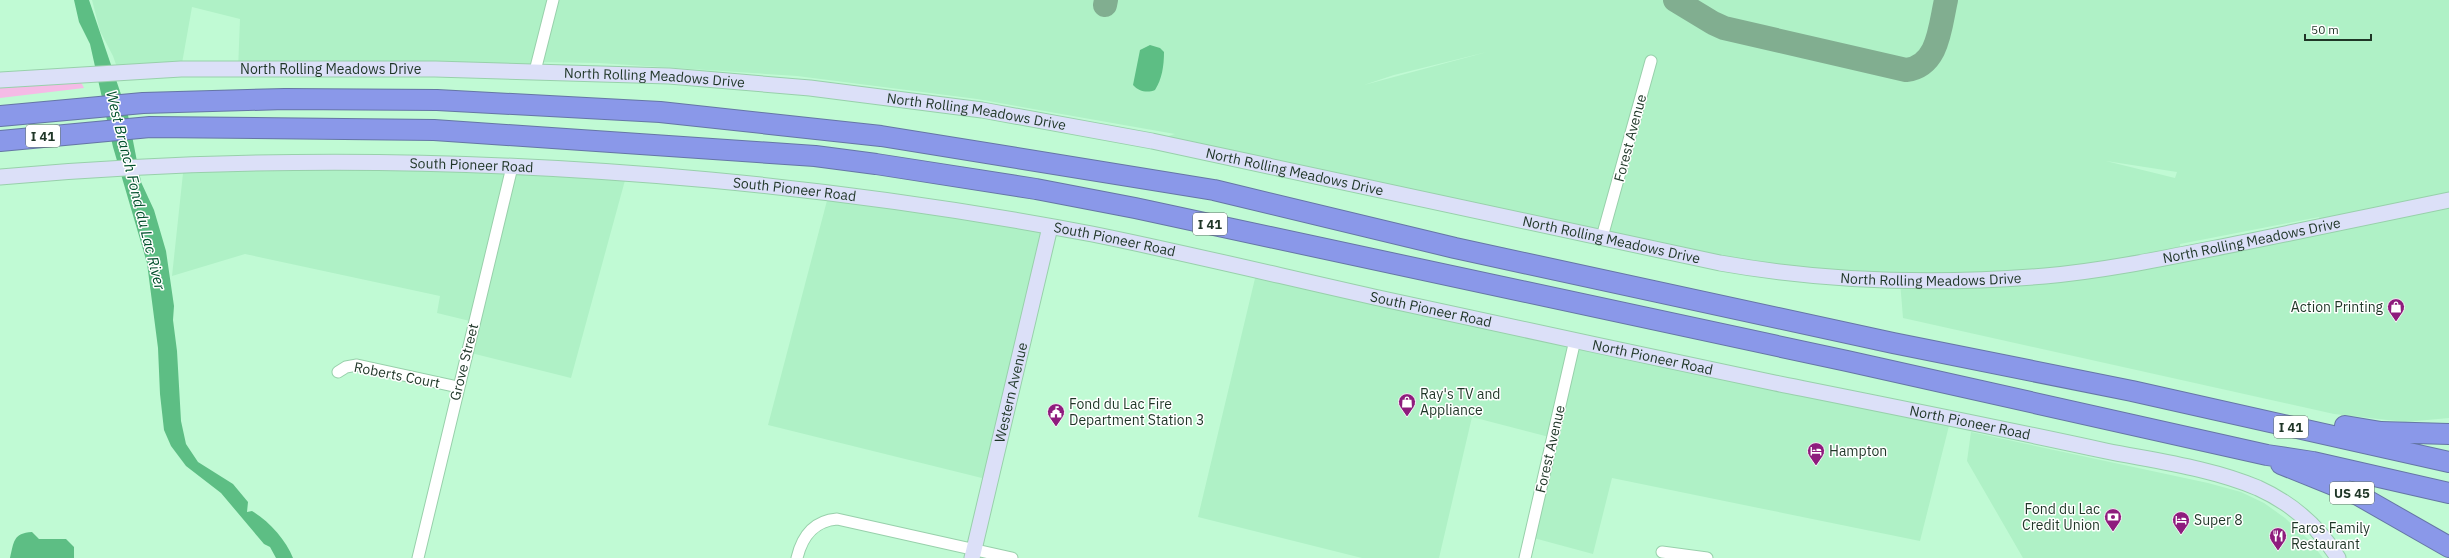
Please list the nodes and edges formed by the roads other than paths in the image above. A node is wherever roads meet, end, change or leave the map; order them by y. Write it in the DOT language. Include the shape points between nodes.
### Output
graph roads {
  1 [pos="553,0"];
  2 [pos="1651,61"];
  3 [pos="534,71"];
  4 [pos="0,80"];
  5 [pos="0,116"];
  6 [pos="0,141"];
  7 [pos="512,167"];
  8 [pos="0,177"];
  9 [pos="2449,200"];
  10 [pos="1050,227"];
  11 [pos="1602,237"];
  12 [pos="1575,340"];
  13 [pos="338,372"];
  14 [pos="458,387"];
  15 [pos="2132,391"];
  16 [pos="2449,434"];
  17 [pos="2253,452"];
  18 [pos="2449,462"];
  19 [pos="2449,493"];
  20 [pos="2449,547"];
  21 [pos="1662,552"];
  22 [pos="973,554"];
  23 [pos="418,558"];
  24 [pos="797,558"];
  25 [pos="1012,558"];
  26 [pos="1525,558"];
  27 [pos="1707,558"];
  28 [pos="2338,558"];
  1 -- 3 [label="street"];
  2 -- 11 [label="street, Forest Avenue"];
  3 -- 4 [label="main road, North Rolling Meadows Drive" via="205,69"];
  3 -- 11 [label="main road, North Rolling Meadows Drive" via="669,76 769,84 862,93 982,110 1168,144"];
  5 -- 15 [label="highway, I 41" via="143,103 284,99 484,103 725,118 940,144 1214,190 1462,250 1893,343"];
  6 -- 17 [label="highway, I 41" via="150,128 434,130 815,156 921,170 1135,208"];
  7 -- 8 [label="main road, South Pioneer Road" via="317,162 109,167"];
  7 -- 10 [label="main road, South Pioneer Road" via="640,174 784,187 912,204"];
  7 -- 14 [label="street, Grove Street"];
  9 -- 11 [label="main road, North Rolling Meadows Drive" via="2134,264 2054,275 1986,280 1900,281 1795,274 1720,263"];
  10 -- 12 [label="main road, South Pioneer Road"];
  10 -- 22 [label="main road, Western Avenue"];
  12 -- 26 [label="street, Forest Avenue"];
  12 -- 28 [label="main road, North Pioneer Road" via="2236,480 2276,497 2298,512 2314,526"];
  13 -- 14 [label="street, Roberts Court" via="357,365"];
  14 -- 23 [label="street, Grove Street"];
  15 -- 16 [label="highway" via="2381,432"];
  15 -- 18 [label="highway, I 41"];
  17 -- 19 [label="highway, I 41" via="2313,462"];
  17 -- 20 [label="highway, US 45" via="2358,495"];
  21 -- 27 [label="street"];
  22 -- 24 [label="street" via="837,519 822,522 809,532 801,544"];
  22 -- 25 [label="street"];
}
